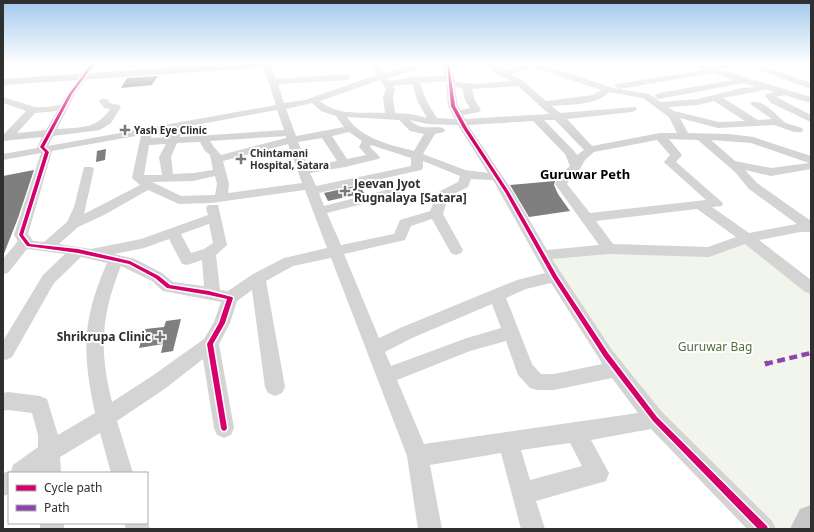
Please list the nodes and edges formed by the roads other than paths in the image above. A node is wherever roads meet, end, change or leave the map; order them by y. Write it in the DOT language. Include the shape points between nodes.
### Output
graph roads {
  1 [pos="77,88"];
  2 [pos="275,88"];
  3 [pos="357,88"];
  4 [pos="390,88"];
  5 [pos="418,88"];
  6 [pos="452,88"];
  7 [pos="526,88"];
  8 [pos="603,88"];
  9 [pos="708,88"];
  10 [pos="774,88"];
  11 [pos="607,89"];
  12 [pos="785,92"];
  13 [pos="810,96"];
  14 [pos="719,97"];
  15 [pos="648,98"];
  16 [pos="3,100"];
  17 [pos="314,100"];
  18 [pos="104,101"];
  19 [pos="18,104"];
  20 [pos="544,104"];
  21 [pos="755,104"];
  22 [pos="658,105"];
  23 [pos="64,107"];
  24 [pos="282,107"];
  25 [pos="3,108"];
  26 [pos="632,109"];
  27 [pos="32,110"];
  28 [pos="669,113"];
  29 [pos="340,114"];
  30 [pos="390,116"];
  31 [pos="557,116"];
  32 [pos="536,118"];
  33 [pos="461,121"];
  34 [pos="758,124"];
  35 [pos="783,125"];
  36 [pos="180,126"];
  37 [pos="432,126"];
  38 [pos="808,126"];
  39 [pos="352,129"];
  40 [pos="50,133"];
  41 [pos="325,134"];
  42 [pos="292,136"];
  43 [pos="660,136"];
  44 [pos="684,136"];
  45 [pos="700,136"];
  46 [pos="146,137"];
  47 [pos="5,138"];
  48 [pos="204,139"];
  49 [pos="369,139"];
  50 [pos="174,140"];
  51 [pos="779,149"];
  52 [pos="45,150"];
  53 [pos="590,150"];
  54 [pos="417,155"];
  55 [pos="3,157"];
  56 [pos="217,159"];
  57 [pos="811,160"];
  58 [pos="731,163"];
  59 [pos="345,164"];
  60 [pos="811,166"];
  61 [pos="576,167"];
  62 [pos="88,169"];
  63 [pos="304,171"];
  64 [pos="220,172"];
  65 [pos="466,174"];
  66 [pos="496,176"];
  67 [pos="168,178"];
  68 [pos="144,182"];
  69 [pos="311,188"];
  70 [pos="398,191"];
  71 [pos="216,198"];
  72 [pos="701,206"];
  73 [pos="320,211"];
  74 [pos="436,214"];
  75 [pos="214,217"];
  76 [pos="586,218"];
  77 [pos="73,224"];
  78 [pos="811,228"];
  79 [pos="173,233"];
  80 [pos="747,238"];
  81 [pos="26,240"];
  82 [pos="47,247"];
  83 [pos="609,249"];
  84 [pos="456,250"];
  85 [pos="83,252"];
  86 [pos="336,252"];
  87 [pos="209,253"];
  88 [pos="542,255"];
  89 [pos="116,260"];
  90 [pos="3,269"];
  91 [pos="804,275"];
  92 [pos="554,277"];
  93 [pos="258,278"];
  94 [pos="811,288"];
  95 [pos="213,294"];
  96 [pos="497,295"];
  97 [pos="230,298"];
  98 [pos="511,332"];
  99 [pos="210,344"];
  100 [pos="375,349"];
  101 [pos="6,352"];
  102 [pos="616,369"];
  103 [pos="386,376"];
  104 [pos="275,387"];
  105 [pos="3,402"];
  106 [pos="106,417"];
  107 [pos="655,419"];
  108 [pos="224,428"];
  109 [pos="575,432"];
  110 [pos="508,441"];
  111 [pos="49,452"];
  112 [pos="418,456"];
  113 [pos="22,472"];
  114 [pos="50,472"];
  115 [pos="122,472"];
  116 [pos="523,493"];
  117 [pos="811,520"];
  118 [pos="425,528"];
  119 [pos="533,529"];
  120 [pos="764,529"];
  121 [pos="805,529"];
  1 -- 23 [label="street"];
  2 -- 24 [label="street"];
  3 -- 17 [label="street"];
  4 -- 30 [label="street" via="388,97"];
  5 -- 37 [label="street"];
  6 -- 33 [label="street" via="453,106"];
  7 -- 20 [label="street"];
  8 -- 11 [label="street"];
  9 -- 14 [label="street"];
  9 -- 15 [label="street"];
  10 -- 12 [label="street"];
  10 -- 14 [label="street" via="741,91"];
  11 -- 15 [label="street"];
  11 -- 20 [label="street" via="595,98"];
  12 -- 13 [label="street"];
  12 -- 38 [label="street" via="770,96"];
  14 -- 22 [label="street" via="698,102"];
  14 -- 34 [label="street"];
  15 -- 22 [label="street"];
  16 -- 19 [label="street"];
  17 -- 24 [label="street"];
  17 -- 29 [label="street" via="324,109"];
  18 -- 40 [label="street" via="107,106 116,107 107,121 96,128"];
  19 -- 25 [label="street"];
  19 -- 27 [label="street"];
  20 -- 31 [label="street"];
  21 -- 35 [label="street"];
  22 -- 28 [label="street"];
  23 -- 27 [label="street"];
  23 -- 40 [label="street"];
  24 -- 36 [label="street"];
  24 -- 42 [label="street"];
  26 -- 31 [label="street"];
  27 -- 47 [label="street"];
  28 -- 34 [label="street" via="718,125"];
  28 -- 44 [label="street" via="673,115"];
  29 -- 30 [label="street"];
  29 -- 39 [label="street"];
  30 -- 37 [label="street" via="402,116 406,123 418,131"];
  31 -- 32 [label="street"];
  31 -- 53 [label="street"];
  32 -- 33 [label="street"];
  32 -- 61 [label="street" via="570,153"];
  33 -- 37 [label="street"];
  33 -- 66 [label="street"];
  34 -- 35 [label="street" via="775,122"];
  35 -- 38 [label="street"];
  36 -- 46 [label="street"];
  36 -- 50 [label="street"];
  37 -- 54 [label="street" via="423,148"];
  38 -- 51 [label="street"];
  39 -- 41 [label="street"];
  39 -- 49 [label="street"];
  40 -- 47 [label="street"];
  40 -- 52 [label="street" via="42,147"];
  41 -- 42 [label="street"];
  41 -- 59 [label="street"];
  42 -- 48 [label="street"];
  42 -- 56 [label="street"];
  42 -- 63 [label="street"];
  43 -- 44 [label="street"];
  43 -- 53 [label="street"];
  43 -- 72 [label="street" via="676,155 670,162 717,203"];
  44 -- 45 [label="street"];
  45 -- 51 [label="street" via="745,139"];
  45 -- 58 [label="street"];
  46 -- 50 [label="street"];
  46 -- 52 [label="street"];
  46 -- 68 [label="street" via="138,178"];
  48 -- 50 [label="street"];
  48 -- 56 [label="street"];
  49 -- 54 [label="street" via="385,147"];
  49 -- 59 [label="street" via="364,147 374,157"];
  50 -- 67 [label="street" via="165,157"];
  51 -- 57 [label="street"];
  52 -- 55 [label="street"];
  52 -- 81 [label="street" via="47,152 26,212 21,235"];
  53 -- 61 [label="street" via="580,158"];
  54 -- 65 [label="street"];
  54 -- 69 [label="street" via="417,168"];
  56 -- 64 [label="street"];
  58 -- 60 [label="street" via="771,172"];
  58 -- 78 [label="street" via="753,186"];
  59 -- 63 [label="street"];
  61 -- 76 [label="street" via="561,184"];
  62 -- 77 [label="street" via="80,206"];
  63 -- 69 [label="street"];
  64 -- 67 [label="street"];
  64 -- 71 [label="street" via="223,184"];
  65 -- 66 [label="street"];
  65 -- 74 [label="street" via="464,184 442,195"];
  66 -- 88 [label="street"];
  67 -- 68 [label="street"];
  68 -- 71 [label="street" via="179,200"];
  68 -- 77 [label="street" via="99,212"];
  69 -- 71 [label="street"];
  69 -- 73 [label="street"];
  70 -- 73 [label="street"];
  71 -- 75 [label="street"];
  72 -- 76 [label="street"];
  72 -- 80 [label="street"];
  73 -- 86 [label="street"];
  74 -- 84 [label="street"];
  74 -- 86 [label="street" via="405,222 400,237"];
  75 -- 79 [label="street"];
  75 -- 87 [label="street" via="220,245"];
  76 -- 83 [label="street"];
  77 -- 82 [label="street"];
  78 -- 80 [label="street"];
  79 -- 85 [label="street" via="144,243"];
  79 -- 87 [label="street" via="186,260"];
  80 -- 83 [label="street" via="709,252"];
  80 -- 91 [label="street"];
  81 -- 82 [label="street" via="29,245"];
  81 -- 90 [label="street"];
  82 -- 85 [label="street"];
  83 -- 88 [label="street"];
  85 -- 89 [label="street"];
  85 -- 101 [label="street" via="48,279"];
  86 -- 93 [label="street" via="289,262"];
  86 -- 100 [label="street"];
  87 -- 95 [label="street"];
  88 -- 92 [label="street"];
  89 -- 95 [label="street" via="130,263 157,277 169,287"];
  89 -- 106 [label="street" via="96,321 94,356"];
  91 -- 94 [label="street"];
  92 -- 96 [label="street" via="523,284"];
  92 -- 102 [label="street"];
  93 -- 97 [label="street"];
  93 -- 104 [label="street"];
  95 -- 97 [label="street"];
  96 -- 98 [label="street"];
  96 -- 100 [label="street" via="406,333"];
  97 -- 99 [label="street" via="222,323"];
  98 -- 102 [label="street" via="525,369 537,382 554,382"];
  98 -- 103 [label="street" via="460,347"];
  99 -- 106 [label="street"];
  99 -- 108 [label="street"];
  100 -- 103 [label="street"];
  102 -- 107 [label="street"];
  103 -- 112 [label="street"];
  105 -- 111 [label="street" via="40,405 48,435"];
  106 -- 111 [label="street"];
  106 -- 115 [label="street"];
  107 -- 109 [label="street" via="614,428"];
  107 -- 120 [label="street"];
  109 -- 110 [label="street"];
  109 -- 116 [label="street" via="598,473"];
  110 -- 112 [label="street"];
  110 -- 116 [label="street"];
  111 -- 113 [label="street"];
  111 -- 114 [label="street"];
  112 -- 118 [label="street"];
  116 -- 119 [label="street"];
  117 -- 121 [label="main road"];
}
